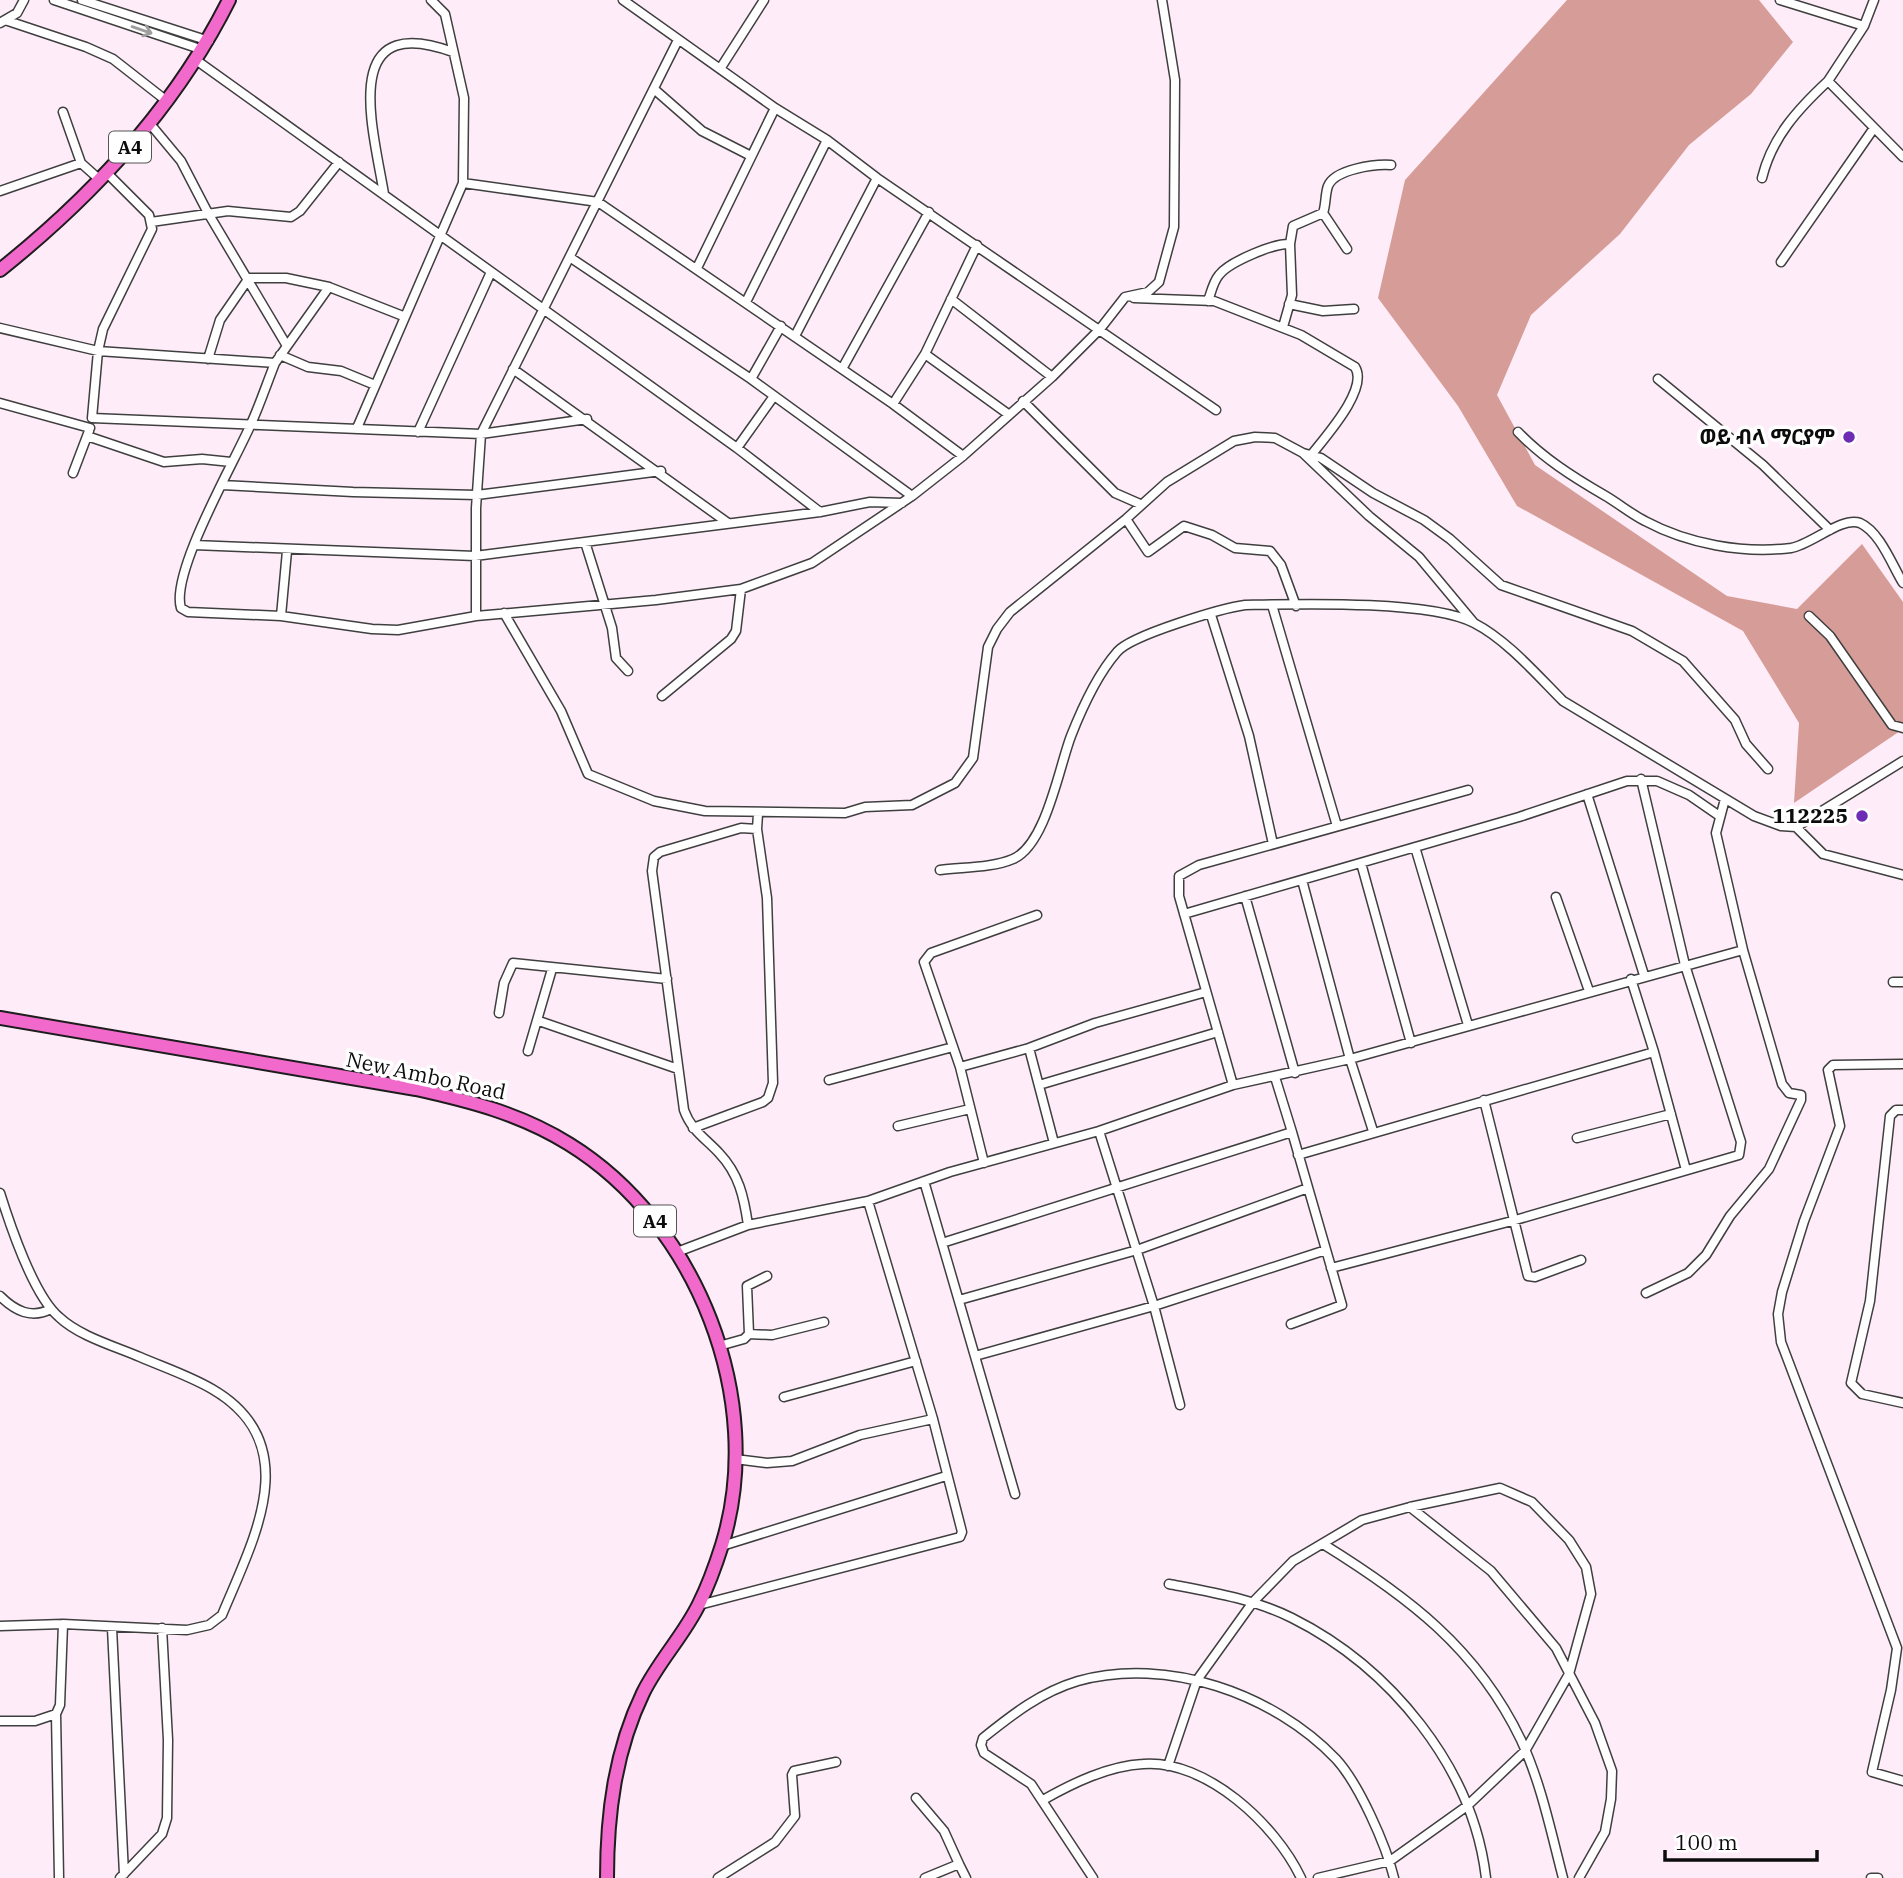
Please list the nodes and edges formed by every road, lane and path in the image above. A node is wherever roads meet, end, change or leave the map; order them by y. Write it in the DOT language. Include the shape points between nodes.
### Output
graph roads {
  1 [pos="24,0"];
  2 [pos="54,0"];
  3 [pos="82,0"];
  4 [pos="229,0"];
  5 [pos="432,0"];
  6 [pos="623,0"];
  7 [pos="764,0"];
  8 [pos="1162,0"];
  9 [pos="1780,0"];
  10 [pos="1874,0"];
  11 [pos="4,22"];
  12 [pos="1864,26"];
  13 [pos="678,40"];
  14 [pos="202,50"];
  15 [pos="453,52"];
  16 [pos="720,69"];
  17 [pos="1828,81"];
  18 [pos="654,89"];
  19 [pos="168,102"];
  20 [pos="775,108"];
  21 [pos="63,112"];
  22 [pos="150,125"];
  23 [pos="1874,128"];
  24 [pos="827,140"];
  25 [pos="751,156"];
  26 [pos="1903,157"];
  27 [pos="338,162"];
  28 [pos="81,163"];
  29 [pos="1391,165"];
  30 [pos="103,177"];
  31 [pos="877,178"];
  32 [pos="1762,178"];
  33 [pos="463,183"];
  34 [pos="0,191"];
  35 [pos="384,194"];
  36 [pos="598,202"];
  37 [pos="929,212"];
  38 [pos="208,213"];
  39 [pos="1322,214"];
  40 [pos="151,222"];
  41 [pos="439,233"];
  42 [pos="1290,244"];
  43 [pos="977,245"];
  44 [pos="1347,249"];
  45 [pos="571,258"];
  46 [pos="1781,262"];
  47 [pos="697,268"];
  48 [pos="0,270"];
  49 [pos="491,272"];
  50 [pos="249,278"];
  51 [pos="330,287"];
  52 [pos="1125,297"];
  53 [pos="951,299"];
  54 [pos="1208,301"];
  55 [pos="746,302"];
  56 [pos="1289,304"];
  57 [pos="1354,309"];
  58 [pos="543,310"];
  59 [pos="403,316"];
  60 [pos="781,326"];
  61 [pos="1283,327"];
  62 [pos="1100,329"];
  63 [pos="1,330"];
  64 [pos="795,336"];
  65 [pos="287,346"];
  66 [pos="98,351"];
  67 [pos="925,354"];
  68 [pos="280,355"];
  69 [pos="208,359"];
  70 [pos="275,363"];
  71 [pos="513,369"];
  72 [pos="842,369"];
  73 [pos="1052,377"];
  74 [pos="751,379"];
  75 [pos="1658,380"];
  76 [pos="375,385"];
  77 [pos="774,396"];
  78 [pos="1023,401"];
  79 [pos="0,403"];
  80 [pos="893,404"];
  81 [pos="1216,410"];
  82 [pos="1008,414"];
  83 [pos="92,418"];
  84 [pos="587,419"];
  85 [pos="251,425"];
  86 [pos="357,428"];
  87 [pos="89,432"];
  88 [pos="418,432"];
  89 [pos="1518,432"];
  90 [pos="481,434"];
  91 [pos="737,448"];
  92 [pos="1307,454"];
  93 [pos="963,456"];
  94 [pos="231,462"];
  95 [pos="661,471"];
  96 [pos="73,473"];
  97 [pos="222,485"];
  98 [pos="477,495"];
  99 [pos="912,496"];
  100 [pos="902,503"];
  101 [pos="1140,504"];
  102 [pos="820,513"];
  103 [pos="1126,519"];
  104 [pos="728,523"];
  105 [pos="1830,530"];
  106 [pos="585,542"];
  107 [pos="194,545"];
  108 [pos="287,551"];
  109 [pos="475,556"];
  110 [pos="1903,583"];
  111 [pos="741,589"];
  112 [pos="1272,604"];
  113 [pos="605,605"];
  114 [pos="1296,606"];
  115 [pos="504,614"];
  116 [pos="1212,615"];
  117 [pos="281,616"];
  118 [pos="476,616"];
  119 [pos="1809,616"];
  120 [pos="1474,623"];
  121 [pos="628,671"];
  122 [pos="662,696"];
  123 [pos="1903,728"];
  124 [pos="1903,761"];
  125 [pos="1768,769"];
  126 [pos="1641,779"];
  127 [pos="1468,789"];
  128 [pos="1587,794"];
  129 [pos="1725,799"];
  130 [pos="758,814"];
  131 [pos="1718,815"];
  132 [pos="1337,826"];
  133 [pos="1796,827"];
  134 [pos="757,829"];
  135 [pos="1273,844"];
  136 [pos="1415,847"];
  137 [pos="1361,863"];
  138 [pos="940,870"];
  139 [pos="1903,875"];
  140 [pos="1302,880"];
  141 [pos="1245,896"];
  142 [pos="1556,897"];
  143 [pos="1184,914"];
  144 [pos="1037,915"];
  145 [pos="1743,950"];
  146 [pos="1685,965"];
  147 [pos="552,969"];
  148 [pos="1644,975"];
  149 [pos="667,979"];
  150 [pos="1631,979"];
  151 [pos="1589,991"];
  152 [pos="1206,992"];
  153 [pos="499,1013"];
  154 [pos="0,1018"];
  155 [pos="539,1021"];
  156 [pos="1468,1025"];
  157 [pos="1218,1032"];
  158 [pos="1410,1043"];
  159 [pos="953,1047"];
  160 [pos="1028,1048"];
  161 [pos="528,1051"];
  162 [pos="1654,1052"];
  163 [pos="1350,1059"];
  164 [pos="1903,1064"];
  165 [pos="960,1067"];
  166 [pos="678,1069"];
  167 [pos="1295,1073"];
  168 [pos="1275,1077"];
  169 [pos="829,1080"];
  170 [pos="1038,1085"];
  171 [pos="1233,1086"];
  172 [pos="1484,1100"];
  173 [pos="971,1109"];
  174 [pos="1903,1110"];
  175 [pos="1671,1114"];
  176 [pos="898,1126"];
  177 [pos="693,1128"];
  178 [pos="1099,1131"];
  179 [pos="1373,1131"];
  180 [pos="1292,1132"];
  181 [pos="1577,1138"];
  182 [pos="1054,1143"];
  183 [pos="1298,1155"];
  184 [pos="984,1163"];
  185 [pos="1686,1170"];
  186 [pos="924,1181"];
  187 [pos="1308,1188"];
  188 [pos="1119,1189"];
  189 [pos="0,1194"];
  190 [pos="868,1201"];
  191 [pos="1512,1221"];
  192 [pos="748,1225"];
  193 [pos="942,1243"];
  194 [pos="1137,1250"];
  195 [pos="1326,1250"];
  196 [pos="677,1252"];
  197 [pos="1581,1261"];
  198 [pos="1331,1268"];
  199 [pos="767,1276"];
  200 [pos="1646,1293"];
  201 [pos="0,1296"];
  202 [pos="958,1300"];
  203 [pos="1154,1306"];
  204 [pos="51,1309"];
  205 [pos="824,1322"];
  206 [pos="1291,1324"];
  207 [pos="749,1334"];
  208 [pos="719,1346"];
  209 [pos="975,1356"];
  210 [pos="916,1361"];
  211 [pos="784,1397"];
  212 [pos="1903,1403"];
  213 [pos="1180,1405"];
  214 [pos="933,1419"];
  215 [pos="735,1459"];
  216 [pos="946,1476"];
  217 [pos="1015,1493"];
  218 [pos="1410,1507"];
  219 [pos="1323,1544"];
  220 [pos="722,1546"];
  221 [pos="1169,1584"];
  222 [pos="1253,1602"];
  223 [pos="699,1605"];
  224 [pos="63,1624"];
  225 [pos="0,1626"];
  226 [pos="112,1628"];
  227 [pos="162,1628"];
  228 [pos="1569,1674"];
  229 [pos="1197,1680"];
  230 [pos="56,1714"];
  231 [pos="0,1721"];
  232 [pos="1525,1751"];
  233 [pos="836,1762"];
  234 [pos="1168,1766"];
  235 [pos="1903,1781"];
  236 [pos="916,1798"];
  237 [pos="1043,1800"];
  238 [pos="1467,1806"];
  239 [pos="1390,1861"];
  240 [pos="959,1864"];
  241 [pos="122,1876"];
  242 [pos="59,1878"];
  243 [pos="607,1878"];
  244 [pos="718,1878"];
  245 [pos="925,1878"];
  246 [pos="966,1878"];
  247 [pos="1093,1878"];
  248 [pos="1301,1878"];
  249 [pos="1318,1878"];
  250 [pos="1394,1878"];
  251 [pos="1486,1878"];
  252 [pos="1563,1878"];
  253 [pos="1579,1878"];
  254 [pos="1871,1878"];
  255 [pos="1878,1878"];
  1 -- 11 [label="street" via="17,13"];
  2 -- 14 [label="street, one-way"];
  3 -- 14 [label="street"];
  4 -- 14 [label="main road, A4"];
  5 -- 15 [label="street" via="445,14"];
  6 -- 13 [label="street"];
  7 -- 16 [label="street"];
  8 -- 52 [label="street" via="1175,80 1174,227 1159,282 1148,292"];
  9 -- 12 [label="street"];
  10 -- 12 [label="street"];
  11 -- 19 [label="street" via="113,59"];
  12 -- 17 [label="street"];
  13 -- 16 [label="street"];
  13 -- 18 [label="street"];
  14 -- 19 [label="main road, A4"];
  14 -- 27 [label="street"];
  15 -- 33 [label="street" via="464,98"];
  15 -- 35 [label="street" via="432,44 410,43 380,54 375,65 371,122"];
  16 -- 20 [label="street"];
  17 -- 23 [label="street"];
  17 -- 32 [label="street" via="1782,130"];
  18 -- 25 [label="street" via="702,131"];
  18 -- 36 [label="street"];
  19 -- 22 [label="main road, A4"];
  20 -- 24 [label="street"];
  20 -- 25 [label="street"];
  21 -- 28 [label="street"];
  22 -- 30 [label="main road, A4"];
  22 -- 38 [label="street" via="181,162"];
  23 -- 26 [label="street"];
  23 -- 46 [label="street"];
  24 -- 31 [label="street"];
  24 -- 55 [label="street"];
  25 -- 47 [label="street"];
  27 -- 35 [label="street"];
  27 -- 38 [label="street" via="291,217"];
  28 -- 30 [label="street"];
  28 -- 34 [label="street"];
  29 -- 39 [label="street" via="1364,166 1335,178 1328,186"];
  30 -- 40 [label="street"];
  30 -- 48 [label="main road, A4"];
  31 -- 37 [label="street"];
  31 -- 64 [label="street"];
  33 -- 36 [label="street"];
  33 -- 41 [label="street"];
  35 -- 41 [label="street"];
  36 -- 45 [label="street"];
  36 -- 47 [label="street"];
  37 -- 43 [label="street"];
  37 -- 72 [label="street"];
  38 -- 40 [label="street"];
  38 -- 50 [label="street"];
  39 -- 42 [label="street" via="1296,222"];
  39 -- 44 [label="street"];
  40 -- 66 [label="street" via="152,229 103,329"];
  41 -- 49 [label="street"];
  41 -- 59 [label="street"];
  42 -- 54 [label="street" via="1273,246 1227,267 1216,279"];
  42 -- 56 [label="street"];
  43 -- 53 [label="street"];
  43 -- 62 [label="street"];
  45 -- 58 [label="street"];
  45 -- 74 [label="street"];
  47 -- 55 [label="street"];
  49 -- 58 [label="street"];
  49 -- 88 [label="street"];
  50 -- 51 [label="street" via="286,278"];
  50 -- 65 [label="street"];
  50 -- 69 [label="street" via="220,320"];
  51 -- 59 [label="street"];
  51 -- 65 [label="street"];
  52 -- 54 [label="street"];
  52 -- 62 [label="street"];
  53 -- 67 [label="street"];
  53 -- 73 [label="street"];
  54 -- 61 [label="street"];
  55 -- 60 [label="street"];
  56 -- 57 [label="street" via="1323,311"];
  56 -- 61 [label="street"];
  58 -- 71 [label="street"];
  58 -- 91 [label="street"];
  59 -- 76 [label="street"];
  60 -- 64 [label="street"];
  60 -- 74 [label="street"];
  61 -- 92 [label="street" via="1346,360 1359,374 1348,406"];
  62 -- 73 [label="street"];
  62 -- 81 [label="street"];
  63 -- 66 [label="street"];
  64 -- 72 [label="street"];
  65 -- 68 [label="street"];
  66 -- 69 [label="street"];
  66 -- 83 [label="street"];
  67 -- 80 [label="street"];
  67 -- 82 [label="street"];
  68 -- 70 [label="street"];
  68 -- 76 [label="street"];
  69 -- 70 [label="street"];
  70 -- 85 [label="street"];
  71 -- 84 [label="street"];
  71 -- 90 [label="street"];
  72 -- 80 [label="street"];
  73 -- 78 [label="street"];
  74 -- 77 [label="street"];
  75 -- 105 [label="street" via="1763,465"];
  76 -- 86 [label="street"];
  77 -- 91 [label="street"];
  77 -- 99 [label="street"];
  78 -- 82 [label="street"];
  78 -- 101 [label="street" via="1115,493"];
  79 -- 87 [label="street"];
  80 -- 93 [label="street"];
  82 -- 93 [label="street"];
  83 -- 85 [label="street"];
  83 -- 87 [label="street"];
  84 -- 90 [label="street"];
  84 -- 95 [label="street"];
  85 -- 86 [label="street"];
  85 -- 94 [label="street"];
  86 -- 88 [label="street"];
  87 -- 94 [label="street" via="164,462"];
  87 -- 96 [label="street"];
  88 -- 90 [label="street"];
  89 -- 105 [label="street" via="1575,478 1669,533 1750,549 1809,544"];
  90 -- 98 [label="street"];
  91 -- 102 [label="street"];
  92 -- 101 [label="street" via="1275,438 1234,441"];
  92 -- 120 [label="street" via="1369,516 1419,556"];
  92 -- 125 [label="street" via="1424,520 1501,585 1632,631 1684,661 1735,720 1746,744"];
  93 -- 99 [label="street"];
  94 -- 97 [label="street"];
  95 -- 98 [label="street"];
  95 -- 104 [label="street"];
  97 -- 98 [label="street"];
  97 -- 107 [label="street"];
  98 -- 109 [label="street"];
  99 -- 100 [label="street"];
  100 -- 102 [label="street" via="886,500"];
  100 -- 111 [label="street" via="812,563"];
  101 -- 103 [label="street"];
  102 -- 104 [label="street"];
  103 -- 114 [label="street" via="1148,552 1184,526 1230,546 1270,551 1282,565"];
  103 -- 130 [label="street" via="1027,598 997,629 986,658 972,758 955,783 912,805 864,807 845,813"];
  104 -- 106 [label="street"];
  105 -- 110 [label="street" via="1858,522 1872,531"];
  106 -- 109 [label="street"];
  106 -- 113 [label="street"];
  107 -- 108 [label="street"];
  107 -- 117 [label="street" via="178,591 181,608"];
  108 -- 109 [label="street"];
  108 -- 117 [label="street"];
  109 -- 118 [label="street"];
  111 -- 113 [label="street"];
  111 -- 122 [label="street" via="731,639"];
  112 -- 114 [label="street"];
  112 -- 116 [label="street" via="1225,608"];
  112 -- 132 [label="street"];
  113 -- 115 [label="street"];
  113 -- 121 [label="street" via="616,658"];
  114 -- 120 [label="street" via="1404,608"];
  115 -- 118 [label="street"];
  115 -- 130 [label="street" via="561,711 588,774 672,806"];
  116 -- 135 [label="street" via="1249,736"];
  116 -- 138 [label="street" via="1170,625 1118,650 1071,736 1045,816 1030,844 1015,858"];
  117 -- 118 [label="street" via="391,630"];
  119 -- 123 [label="street" via="1830,636 1892,725"];
  120 -- 129 [label="street" via="1563,701"];
  124 -- 133 [label="street"];
  126 -- 128 [label="street"];
  126 -- 131 [label="street" via="1657,781"];
  126 -- 146 [label="street"];
  127 -- 132 [label="street"];
  128 -- 136 [label="street"];
  128 -- 148 [label="street"];
  129 -- 131 [label="street"];
  129 -- 133 [label="street" via="1771,823"];
  130 -- 134 [label="street"];
  131 -- 145 [label="street" via="1716,833"];
  132 -- 135 [label="street"];
  133 -- 139 [label="street" via="1823,854"];
  134 -- 149 [label="street" via="741,828 654,857"];
  134 -- 177 [label="street" via="767,898 773,1083 763,1102"];
  135 -- 143 [label="street" via="1183,871 1177,883"];
  136 -- 137 [label="street"];
  136 -- 156 [label="street"];
  137 -- 140 [label="street"];
  137 -- 158 [label="street"];
  140 -- 141 [label="street"];
  140 -- 163 [label="street"];
  141 -- 143 [label="street"];
  141 -- 167 [label="street"];
  142 -- 151 [label="street"];
  143 -- 152 [label="street"];
  144 -- 159 [label="street" via="926,957"];
  145 -- 146 [label="street"];
  145 -- 200 [label="street" via="1783,1084 1789,1093 1801,1095 1801,1100 1769,1169 1730,1216 1706,1255 1688,1273"];
  146 -- 148 [label="street"];
  146 -- 185 [label="street" via="1741,1150 1733,1158"];
  147 -- 149 [label="street"];
  147 -- 153 [label="street" via="511,965"];
  147 -- 155 [label="street"];
  148 -- 150 [label="street"];
  149 -- 166 [label="street"];
  150 -- 151 [label="street"];
  150 -- 162 [label="street"];
  151 -- 156 [label="street"];
  152 -- 157 [label="street"];
  152 -- 160 [label="street" via="1095,1023"];
  154 -- 196 [label="main road, New Ambo Road / A4" via="480,1103 522,1118 596,1163 656,1222"];
  155 -- 161 [label="street"];
  155 -- 166 [label="street"];
  156 -- 158 [label="street"];
  157 -- 170 [label="street"];
  157 -- 171 [label="street"];
  158 -- 163 [label="street"];
  159 -- 165 [label="street"];
  159 -- 169 [label="street"];
  160 -- 165 [label="street"];
  160 -- 170 [label="street"];
  162 -- 172 [label="street"];
  162 -- 175 [label="street"];
  163 -- 167 [label="street"];
  163 -- 179 [label="street"];
  164 -- 235 [label="street" via="1833,1065 1828,1070 1840,1126 1804,1221 1778,1314 1781,1342 1895,1641 1897,1654 1872,1772"];
  165 -- 173 [label="street"];
  166 -- 177 [label="street" via="684,1110"];
  167 -- 168 [label="street"];
  168 -- 171 [label="street"];
  168 -- 180 [label="street"];
  170 -- 182 [label="street"];
  171 -- 178 [label="street"];
  172 -- 179 [label="street"];
  172 -- 191 [label="street"];
  173 -- 176 [label="street"];
  173 -- 184 [label="street"];
  174 -- 212 [label="street" via="1890,1116 1870,1301 1851,1383 1862,1394"];
  175 -- 181 [label="street"];
  175 -- 185 [label="street"];
  177 -- 192 [label="street" via="732,1170 742,1188"];
  178 -- 182 [label="street"];
  178 -- 188 [label="street"];
  179 -- 183 [label="street"];
  180 -- 183 [label="street"];
  180 -- 188 [label="street"];
  182 -- 184 [label="street"];
  183 -- 187 [label="street"];
  184 -- 186 [label="street"];
  185 -- 191 [label="street"];
  186 -- 190 [label="street"];
  186 -- 193 [label="street"];
  187 -- 194 [label="street"];
  187 -- 195 [label="street"];
  188 -- 193 [label="street"];
  188 -- 194 [label="street"];
  189 -- 204 [label="street" via="32,1277"];
  190 -- 192 [label="street"];
  190 -- 210 [label="street"];
  191 -- 197 [label="street" via="1528,1276"];
  191 -- 198 [label="street"];
  192 -- 196 [label="street"];
  193 -- 202 [label="street"];
  194 -- 202 [label="street"];
  194 -- 203 [label="street"];
  195 -- 198 [label="street"];
  195 -- 203 [label="street"];
  196 -- 208 [label="main road, New Ambo Road / A4"];
  198 -- 206 [label="street" via="1342,1305"];
  199 -- 207 [label="street" via="747,1286"];
  201 -- 204 [label="street" via="32,1315"];
  202 -- 209 [label="street"];
  203 -- 209 [label="street"];
  203 -- 213 [label="street"];
  204 -- 227 [label="street" via="77,1328 214,1390 245,1417 263,1448 269,1472 262,1517 222,1615 199,1628"];
  205 -- 207 [label="street" via="772,1335"];
  207 -- 208 [label="street"];
  208 -- 215 [label="main road, New Ambo Road / A4" via="729,1385"];
  209 -- 217 [label="street"];
  210 -- 211 [label="street"];
  210 -- 214 [label="street"];
  214 -- 215 [label="street" via="860,1434 792,1461"];
  214 -- 216 [label="street"];
  215 -- 220 [label="main road, New Ambo Road / A4" via="732,1510"];
  216 -- 220 [label="street"];
  216 -- 223 [label="street" via="962,1523 960,1537"];
  218 -- 219 [label="street" via="1362,1520"];
  218 -- 228 [label="street" via="1491,1571 1556,1648"];
  218 -- 228 [label="street" via="1500,1488 1532,1502 1569,1539 1587,1567 1591,1594"];
  219 -- 222 [label="street" via="1293,1561"];
  219 -- 232 [label="street" via="1408,1599 1458,1647 1491,1690"];
  220 -- 223 [label="main road, New Ambo Road / A4"];
  221 -- 222 [label="street"];
  222 -- 229 [label="street"];
  222 -- 238 [label="street" via="1319,1632 1358,1658 1398,1695 1437,1747"];
  223 -- 243 [label="main road, New Ambo Road / A4" via="643,1693 622,1749 609,1819"];
  224 -- 225 [label="street"];
  224 -- 226 [label="street"];
  224 -- 230 [label="street"];
  226 -- 227 [label="street"];
  226 -- 241 [label="street"];
  227 -- 241 [label="street" via="167,1818 162,1834"];
  228 -- 232 [label="street"];
  228 -- 253 [label="street" via="1595,1723 1612,1771 1605,1832"];
  229 -- 234 [label="street"];
  229 -- 237 [label="street" via="1118,1674 1078,1681 1024,1704 983,1738 981,1745 984,1753 1031,1784"];
  229 -- 239 [label="street" via="1263,1705 1305,1731 1338,1761 1373,1820"];
  230 -- 231 [label="street" via="35,1721"];
  230 -- 242 [label="street"];
  232 -- 238 [label="street"];
  232 -- 252 [label="street"];
  233 -- 244 [label="street" via="794,1771 795,1816 775,1842"];
  234 -- 237 [label="street" via="1144,1764 1103,1772"];
  234 -- 248 [label="street" via="1244,1803"];
  236 -- 240 [label="street" via="944,1831"];
  237 -- 247 [label="street"];
  238 -- 239 [label="street"];
  238 -- 251 [label="street"];
  239 -- 249 [label="street"];
  239 -- 250 [label="street"];
  240 -- 245 [label="street"];
  240 -- 246 [label="street"];
  254 -- 255 [label="street"];
}
